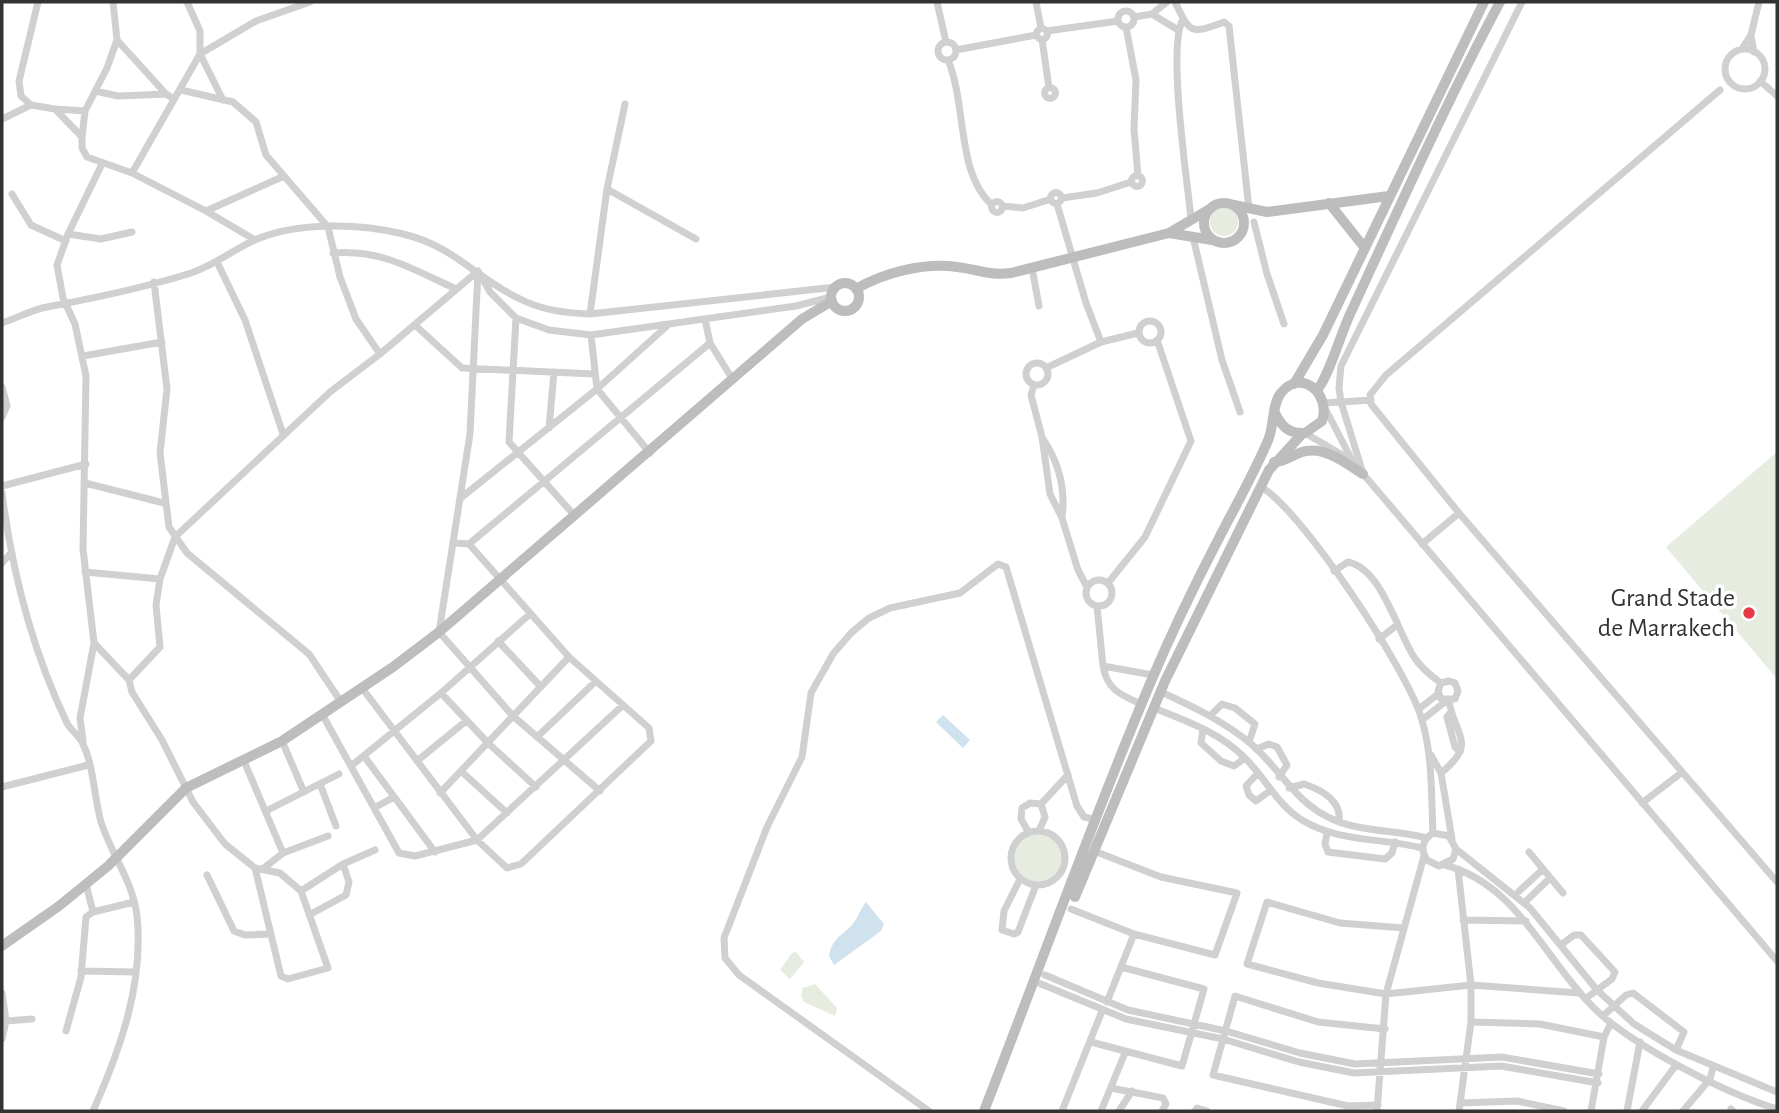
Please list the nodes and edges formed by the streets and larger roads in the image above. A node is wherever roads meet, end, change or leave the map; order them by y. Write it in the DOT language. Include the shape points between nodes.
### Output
graph roads {
  1 [pos="38,2"];
  2 [pos="187,2"];
  3 [pos="276,2"];
  4 [pos="310,2"];
  5 [pos="937,2"];
  6 [pos="1036,2"];
  7 [pos="1127,2"];
  8 [pos="1167,2"];
  9 [pos="1175,2"];
  10 [pos="1500,2"];
  11 [pos="1522,2"];
  12 [pos="1759,2"];
  13 [pos="111,3"];
  14 [pos="1482,3"];
  15 [pos="279,11"];
  16 [pos="1131,14"];
  17 [pos="1152,14"];
  18 [pos="1182,20"];
  19 [pos="1118,21"];
  20 [pos="1126,27"];
  21 [pos="1178,30"];
  22 [pos="1042,33"];
  23 [pos="1751,35"];
  24 [pos="117,40"];
  25 [pos="946,42"];
  26 [pos="1742,49"];
  27 [pos="956,50"];
  28 [pos="1754,52"];
  29 [pos="200,54"];
  30 [pos="948,60"];
  31 [pos="1727,78"];
  32 [pos="1760,81"];
  33 [pos="1734,86"];
  34 [pos="1049,88"];
  35 [pos="180,90"];
  36 [pos="1720,90"];
  37 [pos="95,91"];
  38 [pos="1777,96"];
  39 [pos="170,97"];
  40 [pos="223,100"];
  41 [pos="625,104"];
  42 [pos="31,105"];
  43 [pos="55,109"];
  44 [pos="85,111"];
  45 [pos="2,119"];
  46 [pos="82,137"];
  47 [pos="102,164"];
  48 [pos="132,173"];
  49 [pos="284,176"];
  50 [pos="607,189"];
  51 [pos="12,194"];
  52 [pos="1389,196"];
  53 [pos="1057,200"];
  54 [pos="1329,203"];
  55 [pos="1234,205"];
  56 [pos="1249,209"];
  57 [pos="1208,210"];
  58 [pos="206,211"];
  59 [pos="1267,212"];
  60 [pos="1191,219"];
  61 [pos="1254,222"];
  62 [pos="328,227"];
  63 [pos="1242,231"];
  64 [pos="132,232"];
  65 [pos="1169,233"];
  66 [pos="67,237"];
  67 [pos="1194,237"];
  68 [pos="696,239"];
  69 [pos="255,240"];
  70 [pos="1212,240"];
  71 [pos="1364,247"];
  72 [pos="333,253"];
  73 [pos="1073,258"];
  74 [pos="217,262"];
  75 [pos="1032,268"];
  76 [pos="478,271"];
  77 [pos="154,282"];
  78 [pos="454,288"];
  79 [pos="856,289"];
  80 [pos="833,295"];
  81 [pos="65,305"];
  82 [pos="1039,306"];
  83 [pos="590,314"];
  84 [pos="516,318"];
  85 [pos="705,319"];
  86 [pos="2,323"];
  87 [pos="670,324"];
  88 [pos="1284,324"];
  89 [pos="415,325"];
  90 [pos="1138,333"];
  91 [pos="591,335"];
  92 [pos="1157,340"];
  93 [pos="162,342"];
  94 [pos="1101,342"];
  95 [pos="710,343"];
  96 [pos="380,354"];
  97 [pos="83,356"];
  98 [pos="473,368"];
  99 [pos="1046,368"];
  100 [pos="512,369"];
  101 [pos="554,372"];
  102 [pos="594,374"];
  103 [pos="733,381"];
  104 [pos="1294,384"];
  105 [pos="1034,385"];
  106 [pos="2,387"];
  107 [pos="597,389"];
  108 [pos="1317,390"];
  109 [pos="1371,400"];
  110 [pos="1341,402"];
  111 [pos="1325,407"];
  112 [pos="1240,412"];
  113 [pos="1275,413"];
  114 [pos="2,417"];
  115 [pos="621,418"];
  116 [pos="549,428"];
  117 [pos="283,434"];
  118 [pos="1304,434"];
  119 [pos="1042,437"];
  120 [pos="519,453"];
  121 [pos="650,453"];
  122 [pos="1353,462"];
  123 [pos="1274,463"];
  124 [pos="86,464"];
  125 [pos="1363,474"];
  126 [pos="545,481"];
  127 [pos="85,483"];
  128 [pos="2,486"];
  129 [pos="1261,486"];
  130 [pos="2,494"];
  131 [pos="462,498"];
  132 [pos="164,503"];
  133 [pos="1459,513"];
  134 [pos="3,516"];
  135 [pos="575,516"];
  136 [pos="1062,517"];
  137 [pos="175,537"];
  138 [pos="455,543"];
  139 [pos="469,544"];
  140 [pos="1422,544"];
  141 [pos="10,554"];
  142 [pos="2,563"];
  143 [pos="1334,571"];
  144 [pos="85,572"];
  145 [pos="160,579"];
  146 [pos="500,580"];
  147 [pos="1108,583"];
  148 [pos="1087,587"];
  149 [pos="1097,606"];
  150 [pos="530,614"];
  151 [pos="1396,625"];
  152 [pos="439,632"];
  153 [pos="1379,639"];
  154 [pos="498,641"];
  155 [pos="94,643"];
  156 [pos="569,657"];
  157 [pos="1103,666"];
  158 [pos="470,667"];
  159 [pos="1153,675"];
  160 [pos="129,680"];
  161 [pos="595,682"];
  162 [pos="1441,683"];
  163 [pos="541,687"];
  164 [pos="362,688"];
  165 [pos="1161,692"];
  166 [pos="441,693"];
  167 [pos="1438,694"];
  168 [pos="1181,701"];
  169 [pos="1448,701"];
  170 [pos="341,702"];
  171 [pos="1142,704"];
  172 [pos="622,706"];
  173 [pos="1154,708"];
  174 [pos="1419,709"];
  175 [pos="322,715"];
  176 [pos="513,716"];
  177 [pos="1174,716"];
  178 [pos="1210,716"];
  179 [pos="1422,720"];
  180 [pos="466,721"];
  181 [pos="1203,729"];
  182 [pos="394,731"];
  183 [pos="537,737"];
  184 [pos="282,741"];
  185 [pos="1249,742"];
  186 [pos="83,743"];
  187 [pos="488,743"];
  188 [pos="1256,750"];
  189 [pos="1430,754"];
  190 [pos="363,756"];
  191 [pos="1245,758"];
  192 [pos="244,761"];
  193 [pos="417,761"];
  194 [pos="564,761"];
  195 [pos="88,765"];
  196 [pos="351,766"];
  197 [pos="461,771"];
  198 [pos="1258,773"];
  199 [pos="1441,773"];
  200 [pos="1681,773"];
  201 [pos="339,774"];
  202 [pos="1068,775"];
  203 [pos="1279,777"];
  204 [pos="320,783"];
  205 [pos="2,787"];
  206 [pos="536,787"];
  207 [pos="186,788"];
  208 [pos="1289,789"];
  209 [pos="1271,790"];
  210 [pos="600,791"];
  211 [pos="304,792"];
  212 [pos="440,793"];
  213 [pos="394,797"];
  214 [pos="1642,803"];
  215 [pos="1041,804"];
  216 [pos="374,808"];
  217 [pos="1311,808"];
  218 [pos="266,811"];
  219 [pos="507,813"];
  220 [pos="1097,820"];
  221 [pos="1303,821"];
  222 [pos="1339,822"];
  223 [pos="336,826"];
  224 [pos="1039,831"];
  225 [pos="1029,833"];
  226 [pos="1327,833"];
  227 [pos="328,836"];
  228 [pos="1430,836"];
  229 [pos="1452,839"];
  230 [pos="477,840"];
  231 [pos="1395,842"];
  232 [pos="1456,849"];
  233 [pos="375,850"];
  234 [pos="1094,851"];
  235 [pos="435,852"];
  236 [pos="1423,852"];
  237 [pos="1530,852"];
  238 [pos="283,853"];
  239 [pos="1065,855"];
  240 [pos="118,857"];
  241 [pos="1081,860"];
  242 [pos="343,864"];
  243 [pos="1444,865"];
  244 [pos="255,868"];
  245 [pos="264,869"];
  246 [pos="1458,869"];
  247 [pos="1542,870"];
  248 [pos="207,875"];
  249 [pos="1020,879"];
  250 [pos="1055,879"];
  251 [pos="1549,879"];
  252 [pos="1777,881"];
  253 [pos="86,884"];
  254 [pos="1036,885"];
  255 [pos="1072,885"];
  256 [pos="301,891"];
  257 [pos="1563,893"];
  258 [pos="1519,899"];
  259 [pos="134,902"];
  260 [pos="1511,905"];
  261 [pos="1071,909"];
  262 [pos="93,912"];
  263 [pos="311,914"];
  264 [pos="1463,920"];
  265 [pos="1527,921"];
  266 [pos="1404,928"];
  267 [pos="269,934"];
  268 [pos="1134,934"];
  269 [pos="3,940"];
  270 [pos="1563,947"];
  271 [pos="1554,959"];
  272 [pos="1777,961"];
  273 [pos="1121,967"];
  274 [pos="81,971"];
  275 [pos="136,972"];
  276 [pos="1043,979"];
  277 [pos="1471,985"];
  278 [pos="1597,990"];
  279 [pos="2,993"];
  280 [pos="1386,994"];
  281 [pos="1582,996"];
  282 [pos="1107,1002"];
  283 [pos="1613,1006"];
  284 [pos="1102,1011"];
  285 [pos="1603,1016"];
  286 [pos="32,1019"];
  287 [pos="6,1021"];
  288 [pos="1471,1022"];
  289 [pos="1194,1023"];
  290 [pos="1611,1023"];
  291 [pos="1385,1029"];
  292 [pos="66,1031"];
  293 [pos="1226,1031"];
  294 [pos="1192,1032"];
  295 [pos="1604,1037"];
  296 [pos="2,1039"];
  297 [pos="1223,1039"];
  298 [pos="1091,1042"];
  299 [pos="1640,1042"];
  300 [pos="1676,1050"];
  301 [pos="1125,1053"];
  302 [pos="1466,1057"];
  303 [pos="1382,1064"];
  304 [pos="1676,1065"];
  305 [pos="1464,1066"];
  306 [pos="1713,1066"];
  307 [pos="1381,1073"];
  308 [pos="1599,1074"];
  309 [pos="1710,1079"];
  310 [pos="1598,1083"];
  311 [pos="1111,1088"];
  312 [pos="1132,1091"];
  313 [pos="1777,1092"];
  314 [pos="1499,1101"];
  315 [pos="1459,1107"];
  316 [pos="1378,1108"];
  317 [pos="1777,1108"];
  318 [pos="1347,1109"];
  319 [pos="93,1111"];
  320 [pos="929,1111"];
  321 [pos="984,1111"];
  322 [pos="992,1111"];
  323 [pos="1062,1111"];
  324 [pos="1101,1111"];
  325 [pos="1119,1111"];
  326 [pos="1162,1111"];
  327 [pos="1195,1111"];
  328 [pos="1207,1111"];
  329 [pos="1497,1111"];
  330 [pos="1564,1111"];
  331 [pos="1591,1111"];
  332 [pos="1627,1111"];
  333 [pos="1642,1111"];
  334 [pos="1683,1111"];
  1 -- 42 [label="street" via="19,81 21,96"];
  2 -- 29 [label="street" via="200,31"];
  3 -- 15 [label="street"];
  4 -- 15 [label="street"];
  5 -- 25 [label="street"];
  6 -- 22 [label="street"];
  7 -- 16 [label="street"];
  8 -- 17 [label="street"];
  9 -- 18 [label="street"];
  10 -- 108 [label="street" via="1415,172 1336,343 1325,381"];
  11 -- 110 [label="street" via="1342,366"];
  12 -- 23 [label="street"];
  13 -- 24 [label="street"];
  14 -- 52 [label="street"];
  15 -- 29 [label="street"];
  16 -- 17 [label="street"];
  16 -- 19 [label="street" via="1121,12"];
  16 -- 20 [label="street" via="1132,24"];
  17 -- 21 [label="street"];
  18 -- 21 [label="street"];
  18 -- 56 [label="street" via="1197,30 1222,22 1229,26"];
  19 -- 20 [label="street"];
  19 -- 22 [label="street"];
  20 -- 53 [label="street" via="1136,80 1135,179 1097,193"];
  21 -- 60 [label="street"];
  22 -- 27 [label="street"];
  22 -- 34 [label="street"];
  23 -- 26 [label="street"];
  23 -- 28 [label="street"];
  24 -- 37 [label="street"];
  24 -- 39 [label="street"];
  25 -- 27 [label="street"];
  25 -- 30 [label="street" via="938,52"];
  26 -- 28 [label="street"];
  26 -- 31 [label="street" via="1727,60"];
  27 -- 30 [label="street"];
  28 -- 32 [label="street" via="1764,63"];
  29 -- 35 [label="street"];
  29 -- 40 [label="street"];
  30 -- 53 [label="street" via="961,107 969,167 979,190 992,205 997,201 1023,208"];
  31 -- 33 [label="street"];
  31 -- 36 [label="street"];
  32 -- 33 [label="street" via="1745,89"];
  32 -- 38 [label="street"];
  33 -- 36 [label="street"];
  35 -- 39 [label="street"];
  35 -- 40 [label="street"];
  36 -- 109 [label="street" via="1386,375 1374,388"];
  37 -- 39 [label="street"];
  37 -- 44 [label="street"];
  39 -- 48 [label="street"];
  40 -- 49 [label="street" via="244,109 256,122 262,148"];
  41 -- 50 [label="street"];
  42 -- 43 [label="street"];
  42 -- 45 [label="street"];
  43 -- 44 [label="street"];
  43 -- 46 [label="street"];
  44 -- 46 [label="street"];
  46 -- 47 [label="street" via="87,157"];
  47 -- 48 [label="street"];
  47 -- 66 [label="street"];
  48 -- 58 [label="street"];
  49 -- 58 [label="street"];
  49 -- 62 [label="street"];
  50 -- 68 [label="street"];
  50 -- 83 [label="street"];
  51 -- 66 [label="street" via="31,225"];
  52 -- 54 [label="street"];
  52 -- 71 [label="street"];
  53 -- 73 [label="street"];
  54 -- 59 [label="street"];
  54 -- 71 [label="street"];
  55 -- 56 [label="street"];
  55 -- 57 [label="street" via="1217,203"];
  55 -- 63 [label="street" via="1242,214"];
  56 -- 59 [label="street"];
  57 -- 60 [label="street"];
  57 -- 70 [label="street" via="1203,222"];
  58 -- 69 [label="street"];
  59 -- 61 [label="street"];
  60 -- 65 [label="street"];
  61 -- 63 [label="street"];
  61 -- 88 [label="street"];
  62 -- 69 [label="street"];
  62 -- 72 [label="street"];
  62 -- 76 [label="street" via="411,236 434,244"];
  63 -- 70 [label="street" via="1229,243"];
  64 -- 66 [label="street" via="101,239"];
  65 -- 67 [label="street"];
  65 -- 73 [label="street"];
  66 -- 81 [label="street" via="57,265"];
  67 -- 70 [label="street"];
  67 -- 112 [label="street" via="1222,360"];
  69 -- 74 [label="street"];
  71 -- 104 [label="street" via="1323,335"];
  72 -- 78 [label="street" via="371,253"];
  72 -- 96 [label="street" via="356,319"];
  73 -- 75 [label="street"];
  73 -- 94 [label="street"];
  74 -- 77 [label="street"];
  74 -- 117 [label="street" via="245,320"];
  75 -- 79 [label="street" via="998,275 939,267 891,273"];
  75 -- 82 [label="street"];
  76 -- 78 [label="street"];
  76 -- 83 [label="street" via="516,298 541,308"];
  76 -- 84 [label="street" via="490,292"];
  76 -- 98 [label="street"];
  77 -- 81 [label="street"];
  77 -- 93 [label="street"];
  78 -- 89 [label="street"];
  79 -- 80 [label="street" via="848,284"];
  79 -- 80 [label="street" via="858,302 850,310 839,310"];
  80 -- 83 [label="street"];
  80 -- 85 [label="street"];
  80 -- 103 [label="street"];
  81 -- 86 [label="street"];
  81 -- 97 [label="street"];
  84 -- 91 [label="street" via="550,330"];
  84 -- 100 [label="street"];
  85 -- 87 [label="street"];
  85 -- 95 [label="street"];
  87 -- 91 [label="street"];
  87 -- 107 [label="street"];
  89 -- 96 [label="street"];
  89 -- 98 [label="street" via="459,366"];
  90 -- 92 [label="street" via="1147,343"];
  90 -- 92 [label="street" via="1142,323 1154,321 1161,329"];
  90 -- 94 [label="street"];
  91 -- 102 [label="street"];
  92 -- 147 [label="street" via="1191,441 1145,537"];
  93 -- 97 [label="street"];
  93 -- 132 [label="street" via="167,389 160,453"];
  94 -- 99 [label="street"];
  95 -- 103 [label="street"];
  95 -- 115 [label="street"];
  96 -- 117 [label="street"];
  97 -- 124 [label="street"];
  98 -- 100 [label="street"];
  98 -- 131 [label="street"];
  99 -- 105 [label="street" via="1045,383"];
  99 -- 105 [label="street" via="1036,363 1027,369 1026,377"];
  100 -- 101 [label="street"];
  100 -- 120 [label="street" via="508,436"];
  101 -- 102 [label="street"];
  101 -- 116 [label="street"];
  102 -- 107 [label="street"];
  103 -- 121 [label="street"];
  104 -- 108 [label="street"];
  104 -- 113 [label="street" via="1283,390"];
  105 -- 119 [label="street" via="1031,395"];
  106 -- 114 [label="street" via="7,406"];
  107 -- 115 [label="street"];
  107 -- 116 [label="street"];
  108 -- 111 [label="street"];
  109 -- 110 [label="street"];
  109 -- 133 [label="street" via="1381,419"];
  110 -- 111 [label="street"];
  110 -- 125 [label="street"];
  111 -- 118 [label="street" via="1315,429"];
  111 -- 122 [label="street"];
  113 -- 118 [label="street" via="1290,432"];
  113 -- 159 [label="street" via="1258,462"];
  115 -- 121 [label="street"];
  115 -- 126 [label="street"];
  116 -- 120 [label="street"];
  117 -- 137 [label="street"];
  118 -- 122 [label="street"];
  118 -- 123 [label="street"];
  119 -- 136 [label="street" via="1050,494"];
  119 -- 136 [label="street" via="1059,468"];
  120 -- 126 [label="street"];
  120 -- 131 [label="street"];
  121 -- 135 [label="street"];
  122 -- 125 [label="street"];
  123 -- 125 [label="street" via="1308,450 1326,452"];
  123 -- 129 [label="street"];
  124 -- 127 [label="street"];
  124 -- 128 [label="street"];
  125 -- 140 [label="street"];
  126 -- 135 [label="street"];
  126 -- 139 [label="street"];
  127 -- 132 [label="street"];
  127 -- 144 [label="street"];
  129 -- 143 [label="street" via="1304,527"];
  129 -- 165 [label="street"];
  130 -- 134 [label="street"];
  131 -- 138 [label="street"];
  132 -- 137 [label="street"];
  133 -- 140 [label="street"];
  133 -- 200 [label="street"];
  134 -- 141 [label="street"];
  135 -- 146 [label="street"];
  136 -- 148 [label="street"];
  137 -- 145 [label="street"];
  137 -- 170 [label="street" via="187,553 309,654"];
  138 -- 139 [label="street"];
  138 -- 152 [label="street"];
  139 -- 146 [label="street"];
  140 -- 214 [label="street"];
  141 -- 142 [label="street"];
  141 -- 186 [label="street" via="67,723"];
  143 -- 151 [label="street" via="1353,562 1388,603"];
  143 -- 153 [label="street"];
  144 -- 145 [label="street"];
  144 -- 155 [label="street"];
  145 -- 160 [label="street" via="156,618 160,647"];
  146 -- 150 [label="street"];
  146 -- 152 [label="street"];
  147 -- 148 [label="street" via="1097,579"];
  147 -- 149 [label="street" via="1111,598"];
  148 -- 149 [label="street" via="1087,599"];
  149 -- 157 [label="street"];
  150 -- 154 [label="street"];
  150 -- 156 [label="street"];
  151 -- 153 [label="street"];
  151 -- 162 [label="street" via="1415,659"];
  152 -- 158 [label="street"];
  152 -- 164 [label="street"];
  153 -- 174 [label="street" via="1400,668"];
  154 -- 158 [label="street"];
  154 -- 163 [label="street"];
  155 -- 160 [label="street"];
  155 -- 186 [label="street" via="80,718"];
  156 -- 161 [label="street"];
  156 -- 163 [label="street"];
  157 -- 159 [label="street"];
  157 -- 171 [label="street" via="1114,691"];
  158 -- 166 [label="street"];
  158 -- 176 [label="street"];
  159 -- 171 [label="street"];
  160 -- 207 [label="street"];
  161 -- 172 [label="street"];
  161 -- 183 [label="street"];
  162 -- 167 [label="street"];
  162 -- 169 [label="street" via="1449,681 1458,688 1457,697"];
  163 -- 176 [label="street"];
  164 -- 170 [label="street"];
  164 -- 182 [label="street"];
  165 -- 168 [label="street"];
  165 -- 173 [label="street"];
  166 -- 180 [label="street"];
  166 -- 182 [label="street"];
  167 -- 169 [label="street"];
  167 -- 174 [label="street"];
  168 -- 177 [label="street"];
  168 -- 178 [label="street"];
  169 -- 179 [label="street"];
  169 -- 199 [label="street" via="1451,712 1447,717 1460,757"];
  170 -- 175 [label="street"];
  171 -- 220 [label="street"];
  172 -- 194 [label="street"];
  172 -- 210 [label="street" via="649,728 652,738"];
  173 -- 177 [label="street"];
  173 -- 234 [label="street"];
  174 -- 179 [label="street"];
  175 -- 184 [label="street"];
  175 -- 196 [label="street"];
  176 -- 183 [label="street"];
  176 -- 187 [label="street"];
  177 -- 181 [label="street"];
  178 -- 185 [label="street"];
  178 -- 185 [label="street" via="1222,705 1242,713 1255,724"];
  179 -- 189 [label="street"];
  180 -- 187 [label="street"];
  180 -- 193 [label="street"];
  181 -- 191 [label="street"];
  181 -- 191 [label="street" via="1201,743 1228,766"];
  182 -- 190 [label="street"];
  182 -- 193 [label="street"];
  183 -- 194 [label="street"];
  184 -- 192 [label="street"];
  184 -- 211 [label="street"];
  185 -- 188 [label="street"];
  186 -- 195 [label="street"];
  187 -- 197 [label="street"];
  187 -- 206 [label="street"];
  188 -- 203 [label="street"];
  188 -- 203 [label="street" via="1269,744 1277,747 1287,765"];
  189 -- 199 [label="street"];
  189 -- 228 [label="street"];
  190 -- 196 [label="street"];
  190 -- 213 [label="street"];
  191 -- 198 [label="street"];
  192 -- 207 [label="street"];
  192 -- 218 [label="street"];
  193 -- 212 [label="street"];
  194 -- 206 [label="street"];
  194 -- 210 [label="street"];
  195 -- 205 [label="street"];
  195 -- 240 [label="street" via="101,821"];
  196 -- 216 [label="street"];
  197 -- 212 [label="street"];
  197 -- 219 [label="street"];
  198 -- 209 [label="street"];
  198 -- 209 [label="street" via="1246,786 1253,800 1261,800"];
  199 -- 229 [label="street"];
  200 -- 214 [label="street"];
  200 -- 252 [label="street"];
  201 -- 204 [label="street"];
  202 -- 215 [label="street"];
  202 -- 220 [label="street" via="1084,817"];
  202 -- 320 [label="street" via="1010,575 998,564 960,593 890,608 869,618 841,643 811,693 802,757 727,925 725,958 753,986"];
  203 -- 208 [label="street"];
  204 -- 211 [label="street"];
  204 -- 223 [label="street"];
  206 -- 219 [label="street"];
  207 -- 240 [label="street"];
  207 -- 244 [label="street" via="226,844"];
  208 -- 217 [label="street"];
  208 -- 222 [label="street" via="1304,784 1332,799"];
  209 -- 221 [label="street" via="1284,808"];
  210 -- 230 [label="street" via="515,868 501,865"];
  211 -- 218 [label="street"];
  212 -- 230 [label="street"];
  213 -- 216 [label="street"];
  213 -- 235 [label="street"];
  214 -- 272 [label="street"];
  215 -- 224 [label="street" via="1045,817"];
  215 -- 225 [label="street" via="1030,803 1021,810"];
  216 -- 235 [label="street" via="399,853 411,857"];
  217 -- 221 [label="street"];
  217 -- 222 [label="street"];
  218 -- 238 [label="street"];
  219 -- 230 [label="street"];
  220 -- 241 [label="street"];
  221 -- 226 [label="street"];
  222 -- 228 [label="street"];
  224 -- 225 [label="street"];
  224 -- 239 [label="street" via="1060,841"];
  225 -- 249 [label="street" via="1019,839 1011,855"];
  226 -- 231 [label="street"];
  226 -- 231 [label="street" via="1328,852 1385,859"];
  227 -- 238 [label="street"];
  228 -- 229 [label="street" via="1444,833"];
  228 -- 236 [label="street"];
  229 -- 232 [label="street"];
  230 -- 235 [label="street"];
  231 -- 236 [label="street"];
  232 -- 243 [label="street"];
  232 -- 258 [label="street"];
  233 -- 242 [label="street"];
  234 -- 261 [label="street"];
  234 -- 268 [label="street" via="1161,877 1237,893 1215,955"];
  236 -- 243 [label="street" via="1435,865"];
  236 -- 266 [label="street"];
  237 -- 247 [label="street"];
  238 -- 245 [label="street"];
  239 -- 241 [label="street"];
  239 -- 250 [label="street" via="1064,867"];
  240 -- 253 [label="street"];
  240 -- 259 [label="street"];
  241 -- 255 [label="street"];
  242 -- 256 [label="street"];
  242 -- 263 [label="street" via="349,882 346,895"];
  243 -- 246 [label="street"];
  244 -- 245 [label="street"];
  244 -- 267 [label="street"];
  245 -- 256 [label="street" via="280,873"];
  246 -- 260 [label="street"];
  246 -- 264 [label="street"];
  247 -- 251 [label="street"];
  247 -- 258 [label="street"];
  248 -- 267 [label="street" via="234,931"];
  249 -- 254 [label="street"];
  249 -- 254 [label="street" via="1004,911 1002,930 1018,932"];
  250 -- 254 [label="street"];
  250 -- 255 [label="street"];
  251 -- 257 [label="street"];
  251 -- 258 [label="street"];
  253 -- 262 [label="street"];
  253 -- 269 [label="street"];
  255 -- 321 [label="street"];
  256 -- 263 [label="street"];
  258 -- 260 [label="street"];
  258 -- 270 [label="street"];
  259 -- 262 [label="street"];
  259 -- 275 [label="street"];
  260 -- 265 [label="street"];
  261 -- 268 [label="street"];
  261 -- 276 [label="street"];
  262 -- 274 [label="street" via="86,917"];
  263 -- 267 [label="street" via="328,968 283,978"];
  264 -- 265 [label="street"];
  264 -- 277 [label="street"];
  265 -- 271 [label="street"];
  266 -- 280 [label="street"];
  266 -- 280 [label="street" via="1340,923 1267,902 1247,964"];
  268 -- 273 [label="street"];
  270 -- 271 [label="street"];
  270 -- 278 [label="street"];
  270 -- 278 [label="street" via="1574,935 1581,935 1613,969 1612,979"];
  271 -- 281 [label="street"];
  273 -- 282 [label="street"];
  273 -- 289 [label="street" via="1205,989"];
  274 -- 275 [label="street"];
  274 -- 292 [label="street"];
  275 -- 319 [label="street" via="115,1063"];
  276 -- 282 [label="street"];
  276 -- 284 [label="street"];
  276 -- 322 [label="street"];
  277 -- 280 [label="street"];
  277 -- 281 [label="street"];
  277 -- 288 [label="street"];
  278 -- 281 [label="street"];
  278 -- 283 [label="street"];
  279 -- 287 [label="street"];
  280 -- 291 [label="street"];
  281 -- 285 [label="street"];
  282 -- 289 [label="street"];
  283 -- 285 [label="street"];
  283 -- 300 [label="street"];
  283 -- 300 [label="street" via="1633,993 1684,1032"];
  284 -- 294 [label="street"];
  284 -- 298 [label="street"];
  285 -- 290 [label="street"];
  286 -- 287 [label="street"];
  287 -- 296 [label="street"];
  288 -- 295 [label="street" via="1540,1024"];
  288 -- 302 [label="street"];
  289 -- 293 [label="street"];
  289 -- 294 [label="street"];
  290 -- 295 [label="street"];
  290 -- 299 [label="street"];
  291 -- 293 [label="street" via="1318,1022 1235,996"];
  291 -- 303 [label="street"];
  293 -- 297 [label="street"];
  293 -- 303 [label="street" via="1300,1053 1355,1064"];
  294 -- 297 [label="street"];
  294 -- 301 [label="street" via="1182,1066"];
  295 -- 308 [label="street"];
  297 -- 307 [label="street" via="1299,1062 1354,1073"];
  297 -- 318 [label="street" via="1213,1075"];
  298 -- 301 [label="street"];
  298 -- 323 [label="street"];
  299 -- 304 [label="street"];
  299 -- 332 [label="street"];
  300 -- 306 [label="street"];
  301 -- 311 [label="street"];
  302 -- 303 [label="street"];
  302 -- 305 [label="street"];
  302 -- 308 [label="street" via="1502,1056"];
  303 -- 307 [label="street"];
  304 -- 309 [label="street"];
  304 -- 333 [label="street"];
  305 -- 307 [label="street"];
  305 -- 310 [label="street" via="1501,1066"];
  305 -- 315 [label="street"];
  306 -- 309 [label="street"];
  306 -- 313 [label="street"];
  307 -- 316 [label="street"];
  308 -- 310 [label="street"];
  309 -- 317 [label="street"];
  309 -- 334 [label="street"];
  310 -- 331 [label="street"];
  311 -- 312 [label="street"];
  311 -- 324 [label="street"];
  312 -- 325 [label="street"];
  312 -- 326 [label="street" via="1165,1099"];
  314 -- 315 [label="street"];
  314 -- 329 [label="street"];
  314 -- 330 [label="street" via="1536,1103"];
  316 -- 318 [label="street"];
  327 -- 328 [label="street"];
}
